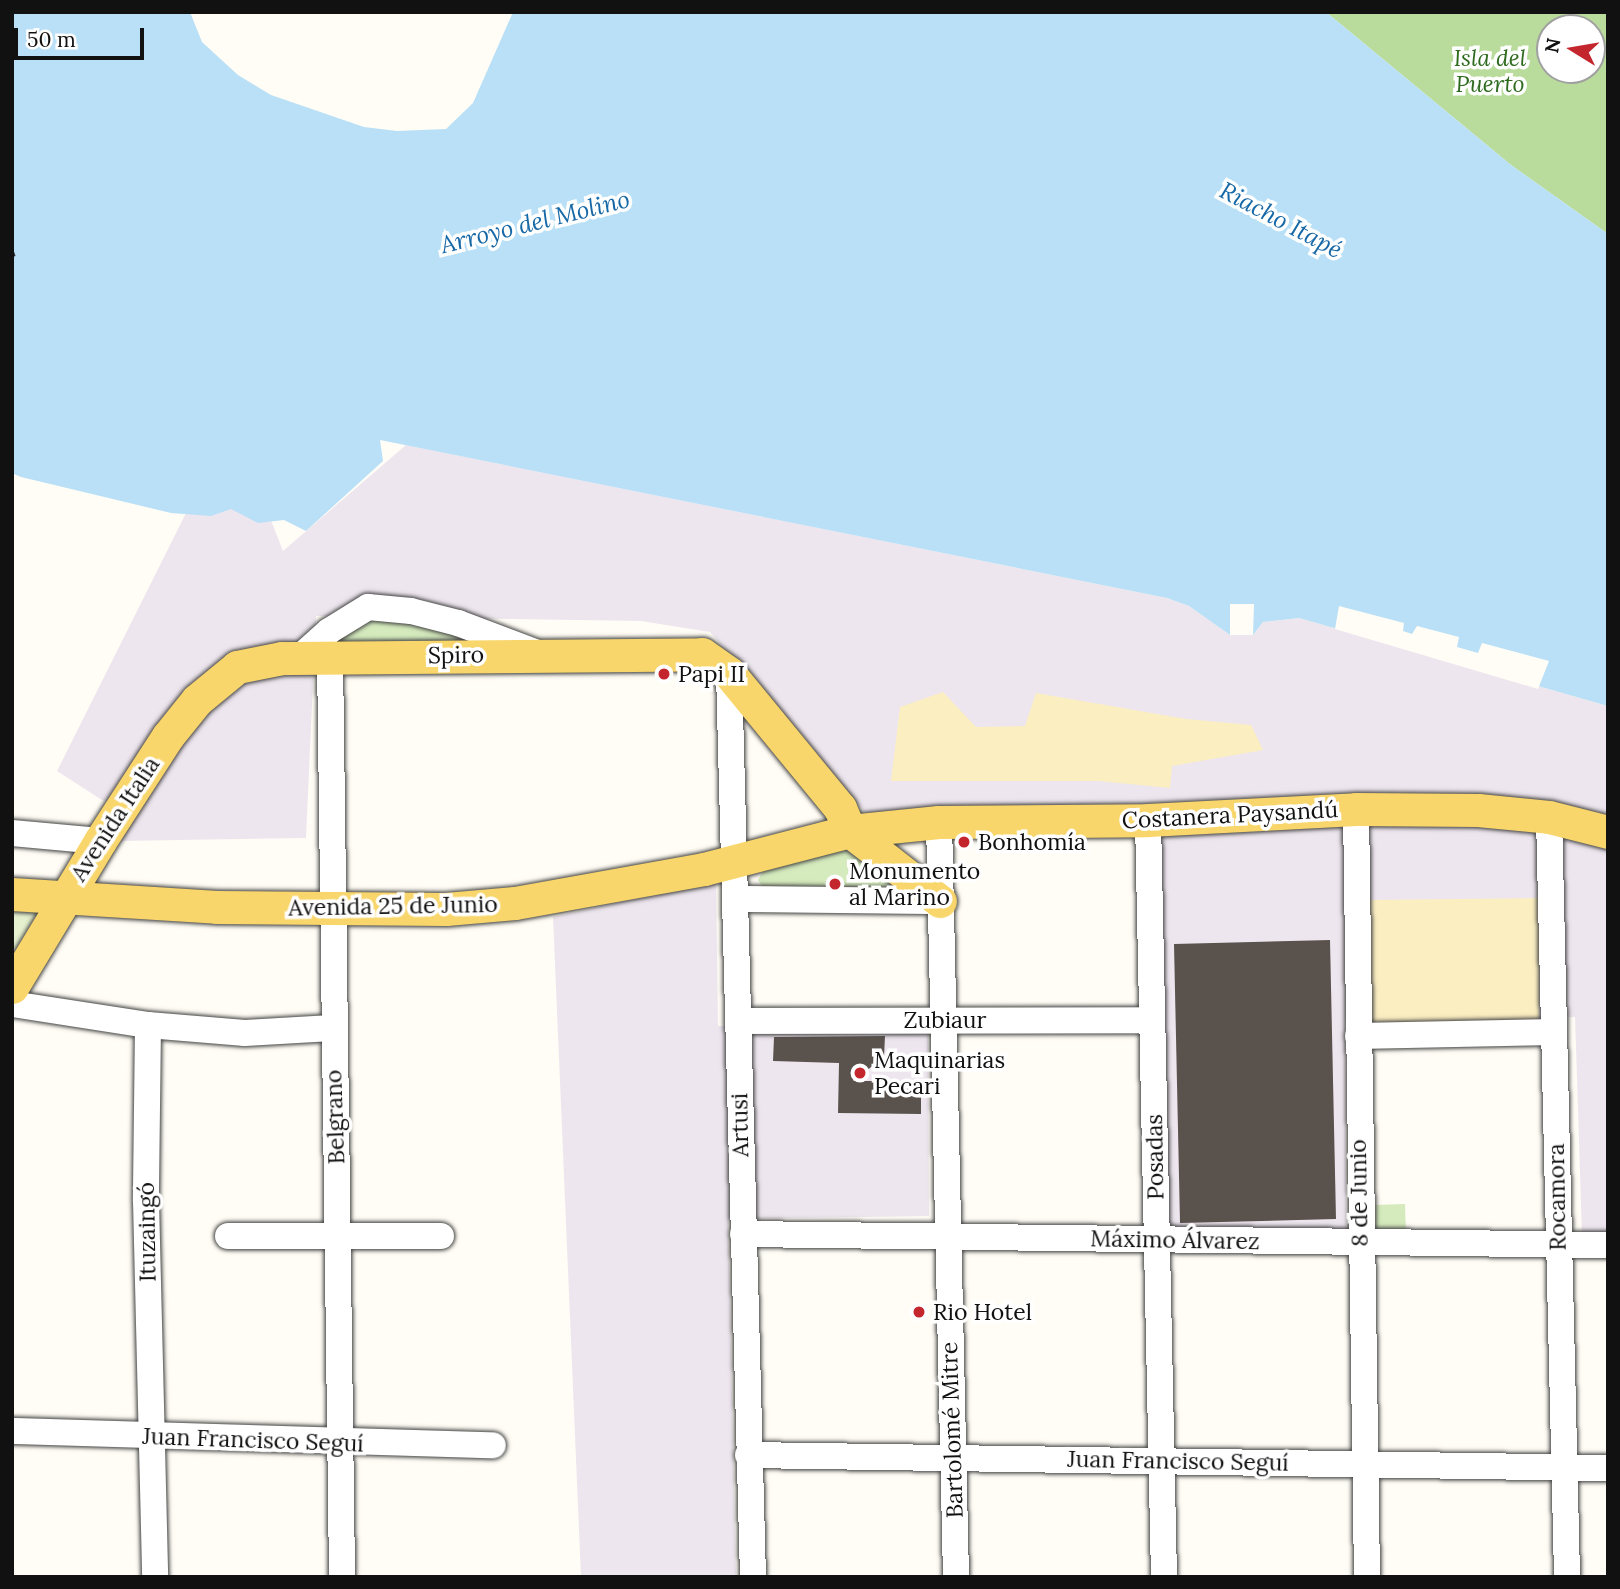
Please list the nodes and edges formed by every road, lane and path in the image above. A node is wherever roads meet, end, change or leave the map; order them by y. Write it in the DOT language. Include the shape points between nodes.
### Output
graph roads {
  1 [pos="539,654"];
  2 [pos="315,658"];
  3 [pos="237,667"];
  4 [pos="729,673"];
  5 [pos="1356,809"];
  6 [pos="1549,817"];
  7 [pos="1148,820"];
  8 [pos="939,822"];
  9 [pos="850,831"];
  10 [pos="1608,832"];
  11 [pos="12,833"];
  12 [pos="100,841"];
  13 [pos="735,863"];
  14 [pos="12,894"];
  15 [pos="736,898"];
  16 [pos="63,899"];
  17 [pos="940,901"];
  18 [pos="332,910"];
  19 [pos="12,987"];
  20 [pos="12,1004"];
  21 [pos="943,1020"];
  22 [pos="1152,1020"];
  23 [pos="738,1021"];
  24 [pos="148,1025"];
  25 [pos="332,1028"];
  26 [pos="1553,1032"];
  27 [pos="1358,1036"];
  28 [pos="743,1234"];
  29 [pos="228,1236"];
  30 [pos="441,1236"];
  31 [pos="340,1237"];
  32 [pos="947,1237"];
  33 [pos="1157,1239"];
  34 [pos="1360,1243"];
  35 [pos="1558,1245"];
  36 [pos="1608,1245"];
  37 [pos="12,1432"];
  38 [pos="150,1437"];
  39 [pos="341,1443"];
  40 [pos="493,1445"];
  41 [pos="748,1455"];
  42 [pos="952,1458"];
  43 [pos="1161,1460"];
  44 [pos="1364,1464"];
  45 [pos="1564,1467"];
  46 [pos="1608,1468"];
  47 [pos="155,1577"];
  48 [pos="342,1577"];
  49 [pos="753,1577"];
  50 [pos="956,1577"];
  51 [pos="1164,1577"];
  52 [pos="1367,1577"];
  53 [pos="1567,1577"];
  1 -- 2 [label="main road, Spiro"];
  1 -- 2 [label="street" via="458,623 411,611 368,607 329,631"];
  1 -- 4 [label="main road, Spiro" via="702,654"];
  2 -- 3 [label="main road, Spiro"];
  2 -- 18 [label="street, Belgrano"];
  3 -- 12 [label="main road, Avenida Italia" via="197,700 168,736"];
  4 -- 9 [label="main road" via="840,808"];
  4 -- 13 [label="street, Artusi"];
  5 -- 6 [label="main road, Costanera Paysandú" via="1478,810"];
  5 -- 7 [label="main road, Costanera Paysandú"];
  5 -- 27 [label="street, 8 de Junio"];
  6 -- 10 [label="main road, Costanera Paysandú"];
  6 -- 26 [label="street, Rocamora"];
  7 -- 8 [label="main road, Costanera Paysandú"];
  7 -- 22 [label="street, Posadas"];
  8 -- 9 [label="main road, Costanera Paysandú"];
  8 -- 17 [label="street, Bartolomé Mitre"];
  9 -- 13 [label="main road, Avenida 25 de Junio"];
  9 -- 17 [label="main road"];
  11 -- 12 [label="street"];
  12 -- 16 [label="main road, Avenida Italia"];
  13 -- 15 [label="street, Artusi"];
  13 -- 18 [label="main road, Avenida 25 de Junio" via="515,903"];
  14 -- 16 [label="main road, Avenida 25 de Junio"];
  15 -- 17 [label="street"];
  15 -- 23 [label="street, Artusi"];
  16 -- 18 [label="main road, Avenida 25 de Junio"];
  16 -- 19 [label="main road, Avenida Italia"];
  17 -- 21 [label="street, Bartolomé Mitre"];
  18 -- 25 [label="street, Belgrano"];
  20 -- 24 [label="street"];
  21 -- 22 [label="street, Zubiaur"];
  21 -- 23 [label="street, Zubiaur"];
  21 -- 32 [label="street, Bartolomé Mitre"];
  22 -- 33 [label="street, Posadas"];
  23 -- 28 [label="street, Artusi"];
  24 -- 25 [label="street" via="245,1033"];
  24 -- 38 [label="street, Ituzaingó"];
  25 -- 31 [label="street, Belgrano"];
  26 -- 27 [label="street"];
  26 -- 35 [label="street, Rocamora"];
  27 -- 34 [label="street, 8 de Junio"];
  28 -- 32 [label="street, Máximo Álvarez"];
  28 -- 41 [label="street, Artusi"];
  29 -- 31 [label="street"];
  30 -- 31 [label="street"];
  31 -- 39 [label="street, Belgrano"];
  32 -- 33 [label="street, Máximo Álvarez"];
  32 -- 42 [label="street, Bartolomé Mitre"];
  33 -- 34 [label="street, Máximo Álvarez"];
  33 -- 43 [label="street, Posadas"];
  34 -- 35 [label="street, Máximo Álvarez"];
  34 -- 44 [label="street, 8 de Junio"];
  35 -- 36 [label="street, Máximo Álvarez"];
  35 -- 45 [label="street, Rocamora"];
  37 -- 38 [label="street, Juan Francisco Seguí"];
  38 -- 39 [label="street, Juan Francisco Seguí"];
  38 -- 47 [label="street, Ituzaingó"];
  39 -- 40 [label="street, Juan Francisco Seguí"];
  39 -- 48 [label="street, Belgrano"];
  41 -- 42 [label="street, Juan Francisco Seguí"];
  41 -- 49 [label="street, Artusi"];
  42 -- 43 [label="street, Juan Francisco Seguí"];
  42 -- 50 [label="street, Bartolomé Mitre"];
  43 -- 44 [label="street, Juan Francisco Seguí"];
  43 -- 51 [label="street, Posadas"];
  44 -- 45 [label="street, Juan Francisco Seguí"];
  44 -- 52 [label="street, 8 de Junio"];
  45 -- 46 [label="street, Juan Francisco Seguí"];
  45 -- 53 [label="street, Rocamora"];
}
